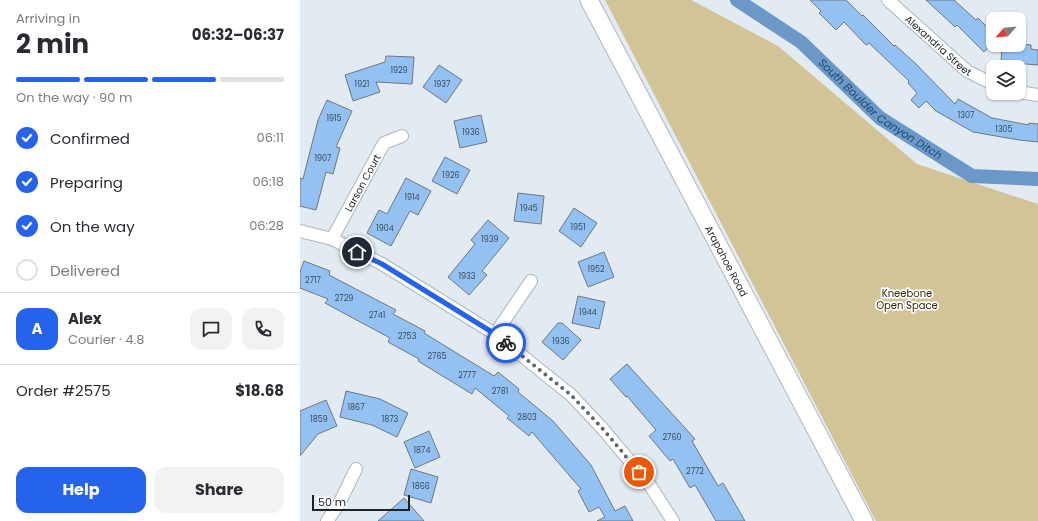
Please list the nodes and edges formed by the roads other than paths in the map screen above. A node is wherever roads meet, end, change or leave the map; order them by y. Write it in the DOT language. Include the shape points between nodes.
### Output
graph roads {
  1 [pos="589,0"];
  2 [pos="888,0"];
  3 [pos="986,80"];
  4 [pos="1026,93"];
  5 [pos="1038,95"];
  6 [pos="402,136"];
  7 [pos="300,231"];
  8 [pos="332,239"];
  9 [pos="530,281"];
  10 [pos="495,334"];
  11 [pos="356,469"];
  12 [pos="327,521"];
  13 [pos="673,521"];
  14 [pos="864,521"];
  1 -- 14 [label="main road, Arapahoe Road"];
  2 -- 3 [label="street, Alexandria Street" via="967,71"];
  4 -- 5 [label="street"];
  6 -- 8 [label="street, Larson Court" via="384,143"];
  7 -- 8 [label="street"];
  8 -- 10 [label="street" via="382,264"];
  9 -- 10 [label="street"];
  10 -- 13 [label="street" via="571,395 649,484"];
  11 -- 12 [label="street" via="339,504"];
}
